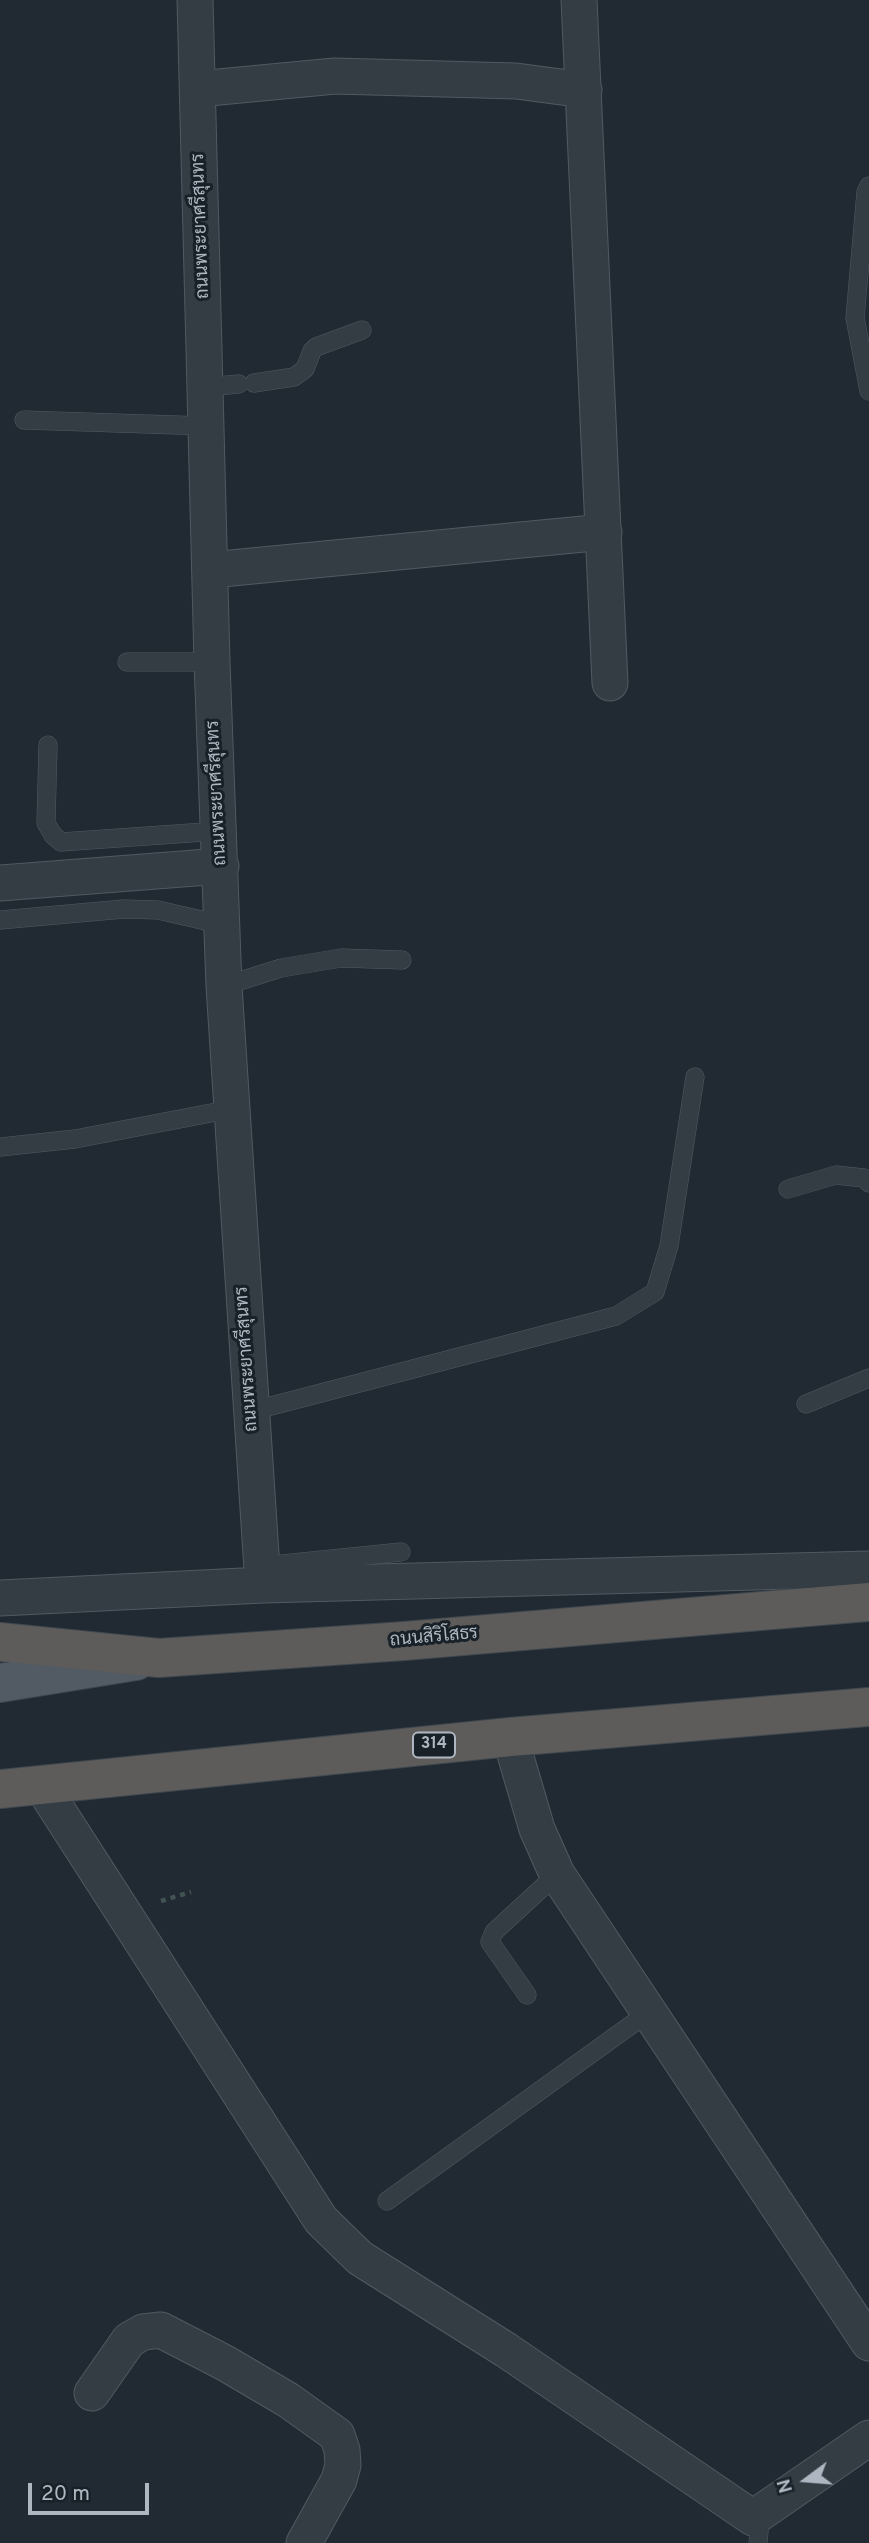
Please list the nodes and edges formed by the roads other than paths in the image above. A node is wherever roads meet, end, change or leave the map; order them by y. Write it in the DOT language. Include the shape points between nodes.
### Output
graph roads {
  1 [pos="195,0"];
  2 [pos="579,0"];
  3 [pos="198,89"];
  4 [pos="584,90"];
  5 [pos="869,186"];
  6 [pos="362,330"];
  7 [pos="233,385"];
  8 [pos="869,391"];
  9 [pos="24,420"];
  10 [pos="207,426"];
  11 [pos="604,532"];
  12 [pos="211,570"];
  13 [pos="127,662"];
  14 [pos="212,662"];
  15 [pos="610,682"];
  16 [pos="48,745"];
  17 [pos="219,831"];
  18 [pos="221,866"];
  19 [pos="0,883"];
  20 [pos="0,920"];
  21 [pos="223,925"];
  22 [pos="402,960"];
  23 [pos="224,986"];
  24 [pos="695,1077"];
  25 [pos="232,1109"];
  26 [pos="0,1147"];
  27 [pos="869,1183"];
  28 [pos="788,1189"];
  29 [pos="869,1378"];
  30 [pos="806,1404"];
  31 [pos="252,1411"];
  32 [pos="401,1552"];
  33 [pos="869,1569"];
  34 [pos="262,1576"];
  35 [pos="0,1598"];
  36 [pos="869,1602"];
  37 [pos="0,1642"];
  38 [pos="159,1658"];
  39 [pos="0,1683"];
  40 [pos="869,1707"];
  41 [pos="510,1737"];
  42 [pos="42,1786"];
  43 [pos="0,1789"];
  44 [pos="557,1874"];
  45 [pos="527,1995"];
  46 [pos="649,2012"];
  47 [pos="387,2202"];
  48 [pos="869,2343"];
  49 [pos="92,2393"];
  50 [pos="869,2438"];
  51 [pos="755,2530"];
  52 [pos="304,2543"];
  1 -- 3 [label="street, ถนนพระยาศรีสุนทร"];
  2 -- 4 [label="street"];
  3 -- 4 [label="street" via="335,76 516,81"];
  3 -- 7 [label="street, ถนนพระยาศรีสุนทร"];
  4 -- 11 [label="street"];
  5 -- 8 [label="lane" via="855,318"];
  6 -- 7 [label="lane" via="316,347 305,369 294,377"];
  7 -- 10 [label="street, ถนนพระยาศรีสุนทร"];
  9 -- 10 [label="lane"];
  10 -- 12 [label="street, ถนนพระยาศรีสุนทร"];
  11 -- 12 [label="street"];
  11 -- 15 [label="street"];
  12 -- 14 [label="street, ถนนพระยาศรีสุนทร"];
  13 -- 14 [label="lane"];
  14 -- 17 [label="street, ถนนพระยาศรีสุนทร"];
  16 -- 17 [label="lane" via="46,823 61,842"];
  17 -- 18 [label="street, ถนนพระยาศรีสุนทร"];
  18 -- 19 [label="street"];
  18 -- 21 [label="street, ถนนพระยาศรีสุนทร"];
  20 -- 21 [label="lane" via="124,909 158,910"];
  21 -- 23 [label="street, ถนนพระยาศรีสุนทร"];
  22 -- 23 [label="lane" via="341,958 281,968"];
  23 -- 25 [label="street, ถนนพระยาศรีสุนทร"];
  24 -- 31 [label="lane" via="669,1247 655,1292 616,1316"];
  25 -- 26 [label="lane" via="75,1139"];
  25 -- 31 [label="street, ถนนพระยาศรีสุนทร"];
  27 -- 28 [label="lane" via="864,1178 836,1175"];
  29 -- 30 [label="lane"];
  31 -- 34 [label="street, ถนนพระยาศรีสุนทร"];
  32 -- 34 [label="lane"];
  33 -- 34 [label="street"];
  34 -- 35 [label="street"];
  36 -- 38 [label="highway, ถนนสิริโสธร"];
  37 -- 38 [label="highway"];
  38 -- 39 [label="main road, ถนนสิริโสธร"];
  40 -- 41 [label="highway, 314"];
  41 -- 42 [label="highway, 314"];
  41 -- 44 [label="street" via="537,1829"];
  42 -- 43 [label="highway, 314"];
  42 -- 51 [label="street" via="321,2220 360,2258 506,2350"];
  44 -- 45 [label="lane" via="494,1932 490,1942"];
  44 -- 46 [label="street"];
  46 -- 47 [label="lane"];
  46 -- 48 [label="street"];
  49 -- 52 [label="street" via="129,2340 161,2330 288,2400 337,2435 342,2450 338,2480"];
  50 -- 51 [label="street"];
}
